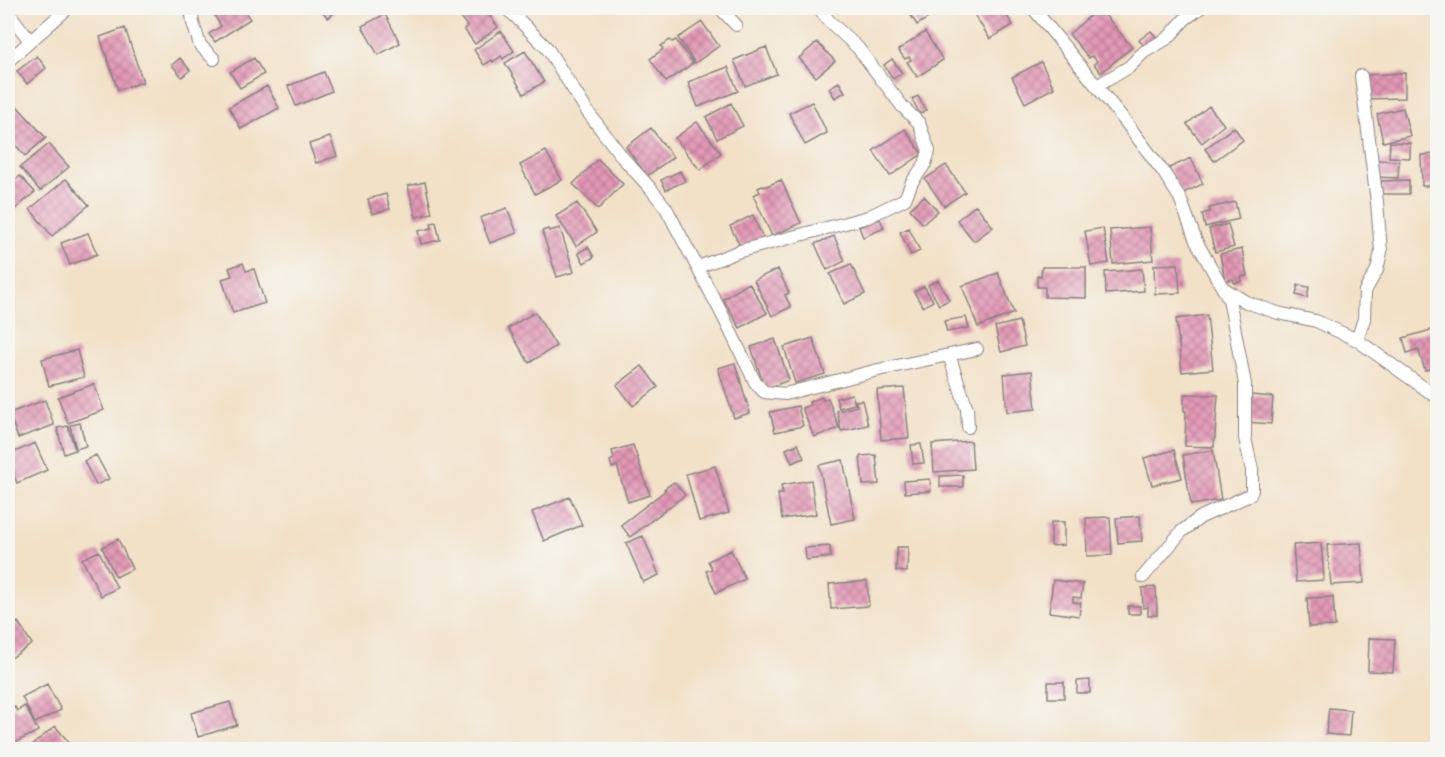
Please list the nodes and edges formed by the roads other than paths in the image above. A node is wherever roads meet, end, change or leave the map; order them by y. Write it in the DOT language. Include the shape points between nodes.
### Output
graph roads {
  1 [pos="68,8"];
  2 [pos="190,8"];
  3 [pos="505,8"];
  4 [pos="720,8"];
  5 [pos="819,8"];
  6 [pos="1034,8"];
  7 [pos="1200,8"];
  8 [pos="8,12"];
  9 [pos="736,25"];
  10 [pos="30,40"];
  11 [pos="214,59"];
  12 [pos="8,61"];
  13 [pos="1360,76"];
  14 [pos="1097,86"];
  15 [pos="698,267"];
  16 [pos="1224,289"];
  17 [pos="1357,340"];
  18 [pos="977,349"];
  19 [pos="950,355"];
  20 [pos="1437,396"];
  21 [pos="968,427"];
  22 [pos="1143,577"];
  1 -- 10 [label="street"];
  2 -- 11 [label="street" via="200,45"];
  3 -- 15 [label="street" via="547,48 587,111 666,208"];
  4 -- 9 [label="street"];
  5 -- 15 [label="street" via="858,48 919,123 929,151 925,164 905,199 868,217 740,251"];
  6 -- 14 [label="street"];
  7 -- 14 [label="street" via="1129,68"];
  8 -- 10 [label="street"];
  10 -- 12 [label="street"];
  13 -- 17 [label="street" via="1381,252 1377,270 1365,291 1364,320"];
  14 -- 16 [label="street" via="1180,198 1196,241"];
  15 -- 19 [label="street" via="755,382 764,392 785,394"];
  16 -- 17 [label="street" via="1246,302 1316,321"];
  16 -- 22 [label="street" via="1245,384 1245,438 1252,490 1250,495 1201,517 1182,531"];
  17 -- 20 [label="street"];
  18 -- 19 [label="street"];
  19 -- 21 [label="street" via="967,410"];
}
